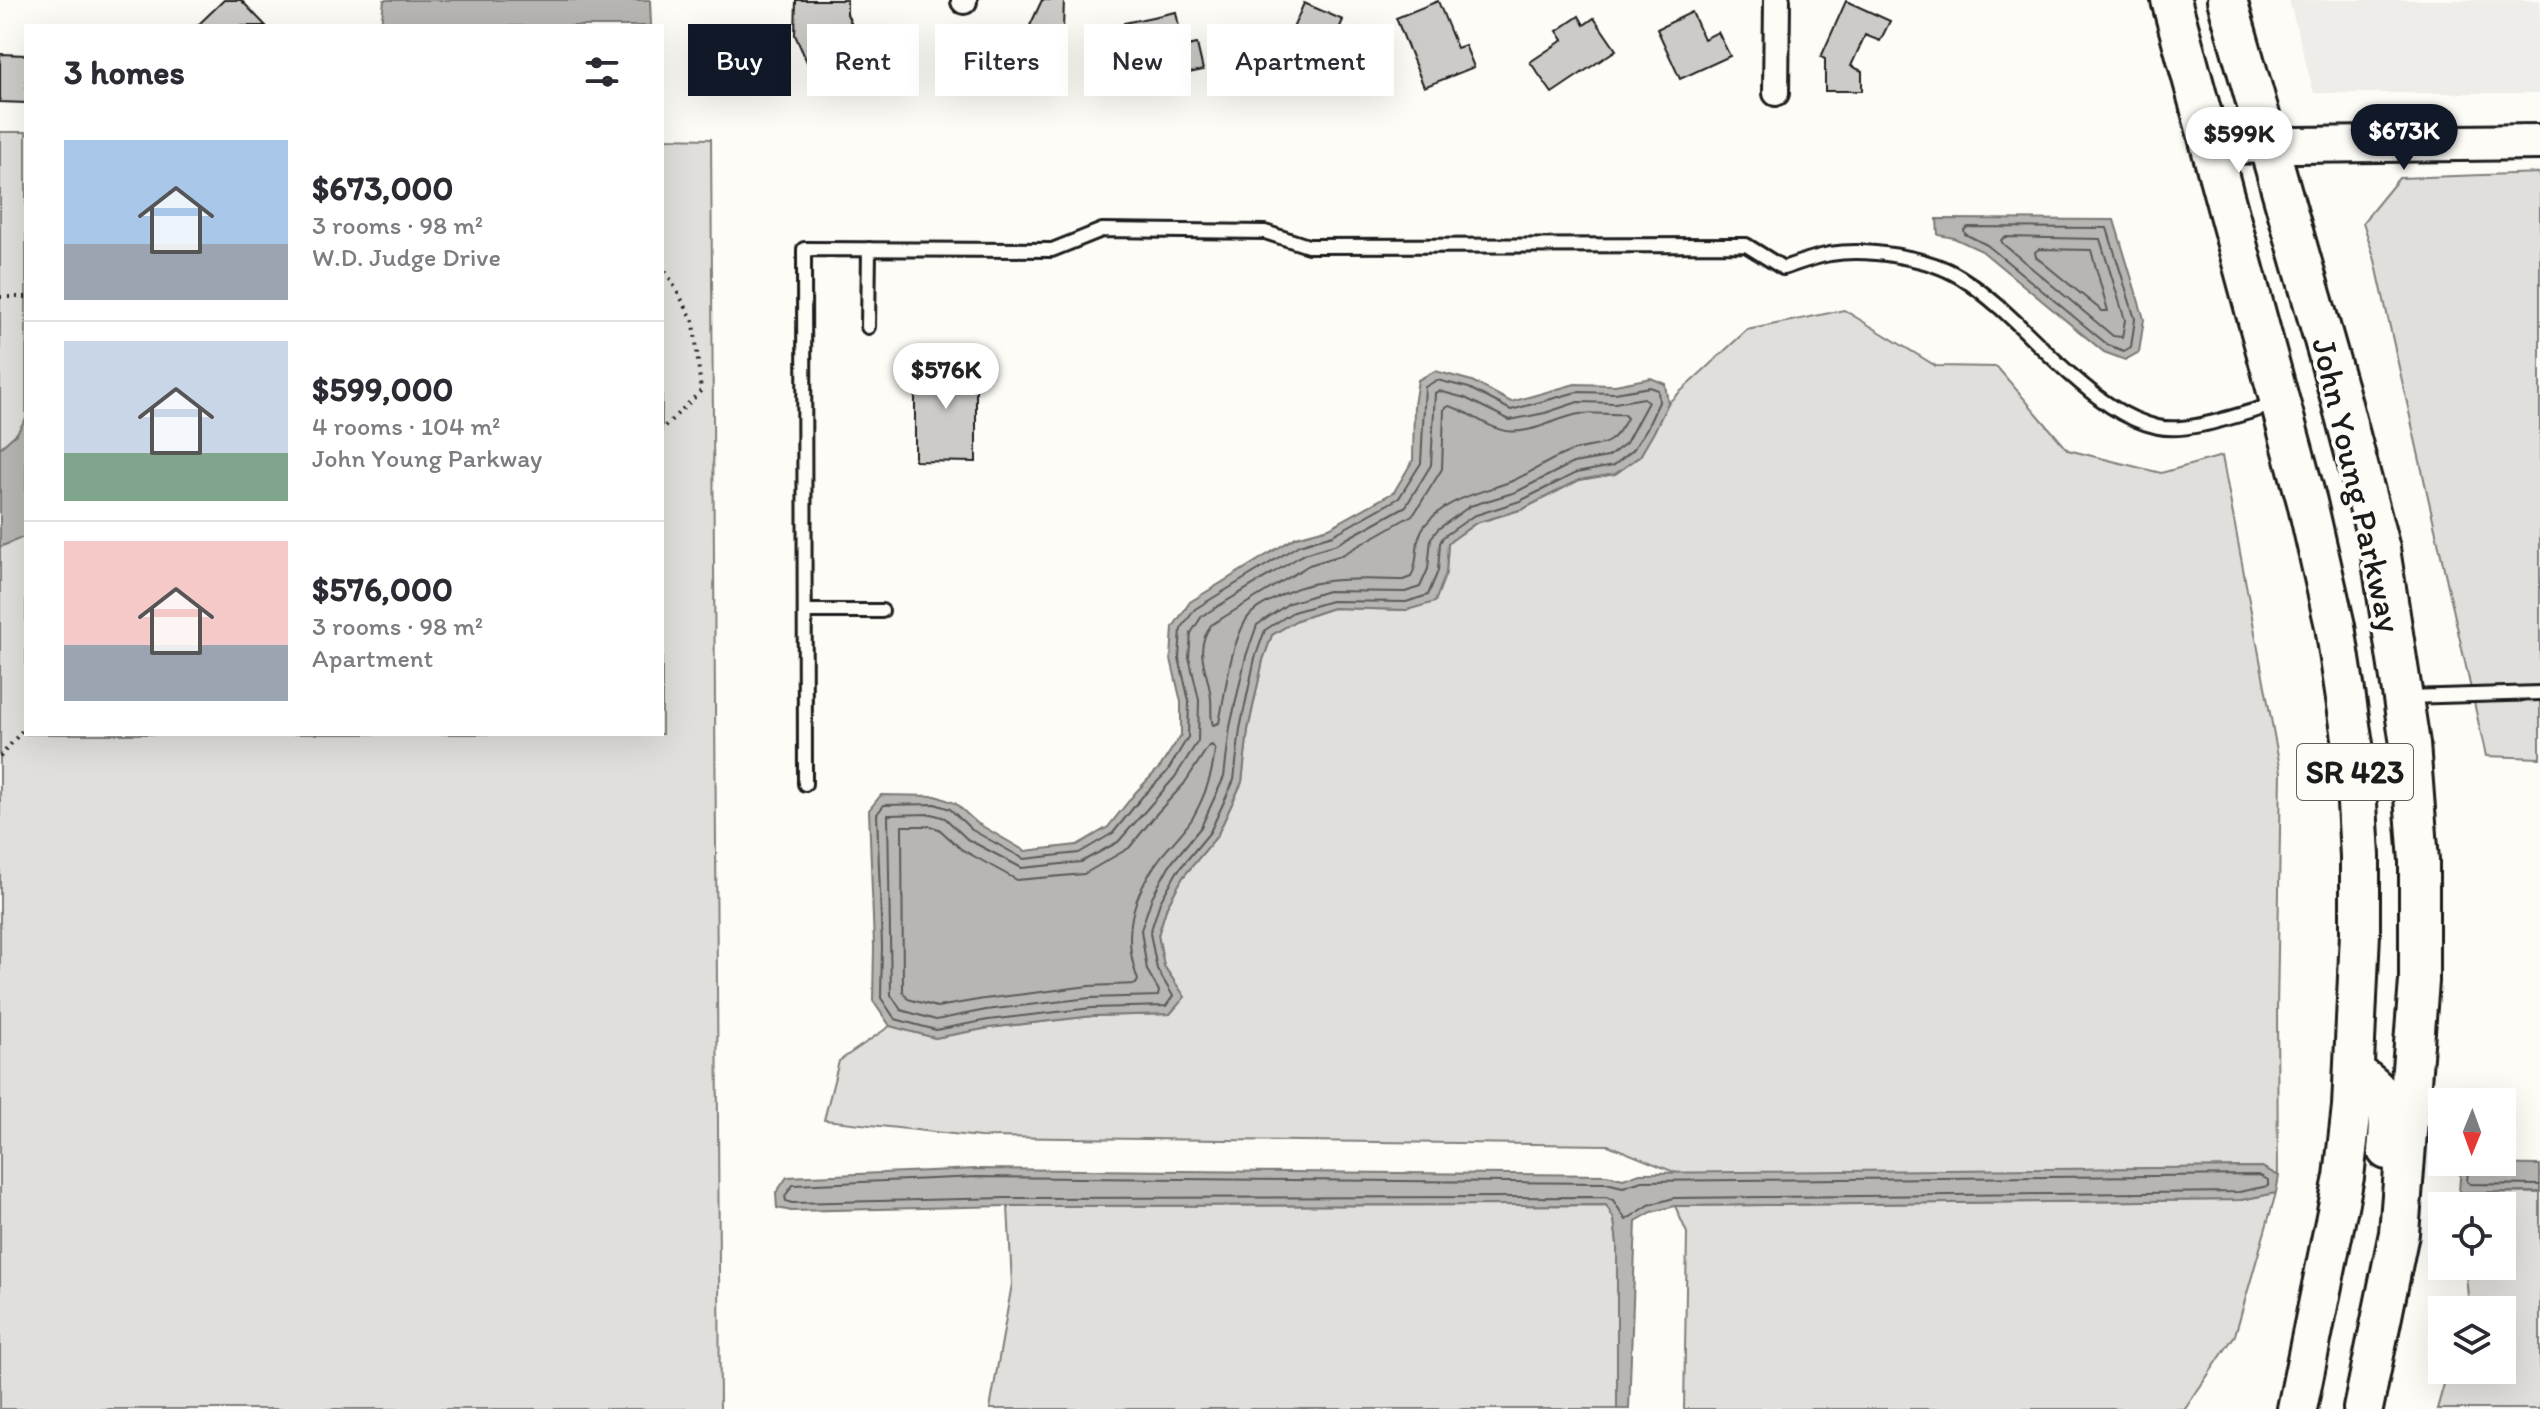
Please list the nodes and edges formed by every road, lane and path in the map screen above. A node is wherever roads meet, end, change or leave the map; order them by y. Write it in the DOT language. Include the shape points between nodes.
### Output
graph roads {
  1 [pos="1777,0"];
  2 [pos="2171,0"];
  3 [pos="2227,0"];
  4 [pos="1776,93"];
  5 [pos="2540,142"];
  6 [pos="2266,145"];
  7 [pos="2211,146"];
  8 [pos="869,249"];
  9 [pos="664,268"];
  10 [pos="0,297"];
  11 [pos="24,297"];
  12 [pos="868,327"];
  13 [pos="2280,403"];
  14 [pos="664,427"];
  15 [pos="805,611"];
  16 [pos="882,611"];
  17 [pos="2340,661"];
  18 [pos="2540,693"];
  19 [pos="2403,697"];
  20 [pos="24,728"];
  21 [pos="0,757"];
  22 [pos="805,784"];
  23 [pos="2413,1056"];
  24 [pos="2354,1072"];
  25 [pos="2297,1409"];
  26 [pos="2345,1409"];
  27 [pos="2363,1409"];
  1 -- 4 [label="street"];
  2 -- 7 [label="main road, John Young Parkway / SR 423"];
  3 -- 6 [label="main road, John Young Parkway / SR 423"];
  5 -- 6 [label="street"];
  6 -- 7 [label="street"];
  6 -- 19 [label="main road, John Young Parkway / SR 423" via="2380,549"];
  7 -- 13 [label="main road, John Young Parkway / SR 423"];
  8 -- 12 [label="lane"];
  8 -- 13 [label="lane" via="1052,250 1102,230 1265,232 1308,246 1746,245 1783,268 1831,254 1875,254 1920,261 1958,276 2104,403 2131,417 2160,427 2188,427"];
  8 -- 15 [label="lane" via="804,249"];
  9 -- 14 [label="path" via="694,322 701,391"];
  10 -- 11 [label="path"];
  13 -- 17 [label="main road, John Young Parkway / SR 423"];
  15 -- 16 [label="lane"];
  15 -- 22 [label="lane"];
  17 -- 23 [label="main road" via="2362,703 2373,832 2376,1016 2389,1043"];
  17 -- 24 [label="main road, John Young Parkway / SR 423" via="2354,751 2360,856"];
  18 -- 19 [label="lane"];
  19 -- 23 [label="main road, John Young Parkway / SR 423" via="2419,861"];
  20 -- 21 [label="path"];
  23 -- 27 [label="main road, John Young Parkway / SR 423" via="2399,1233"];
  24 -- 25 [label="main road, John Young Parkway / SR 423" via="2344,1177"];
  24 -- 26 [label="main road" via="2380,1089 2390,1120 2382,1202"];
}
